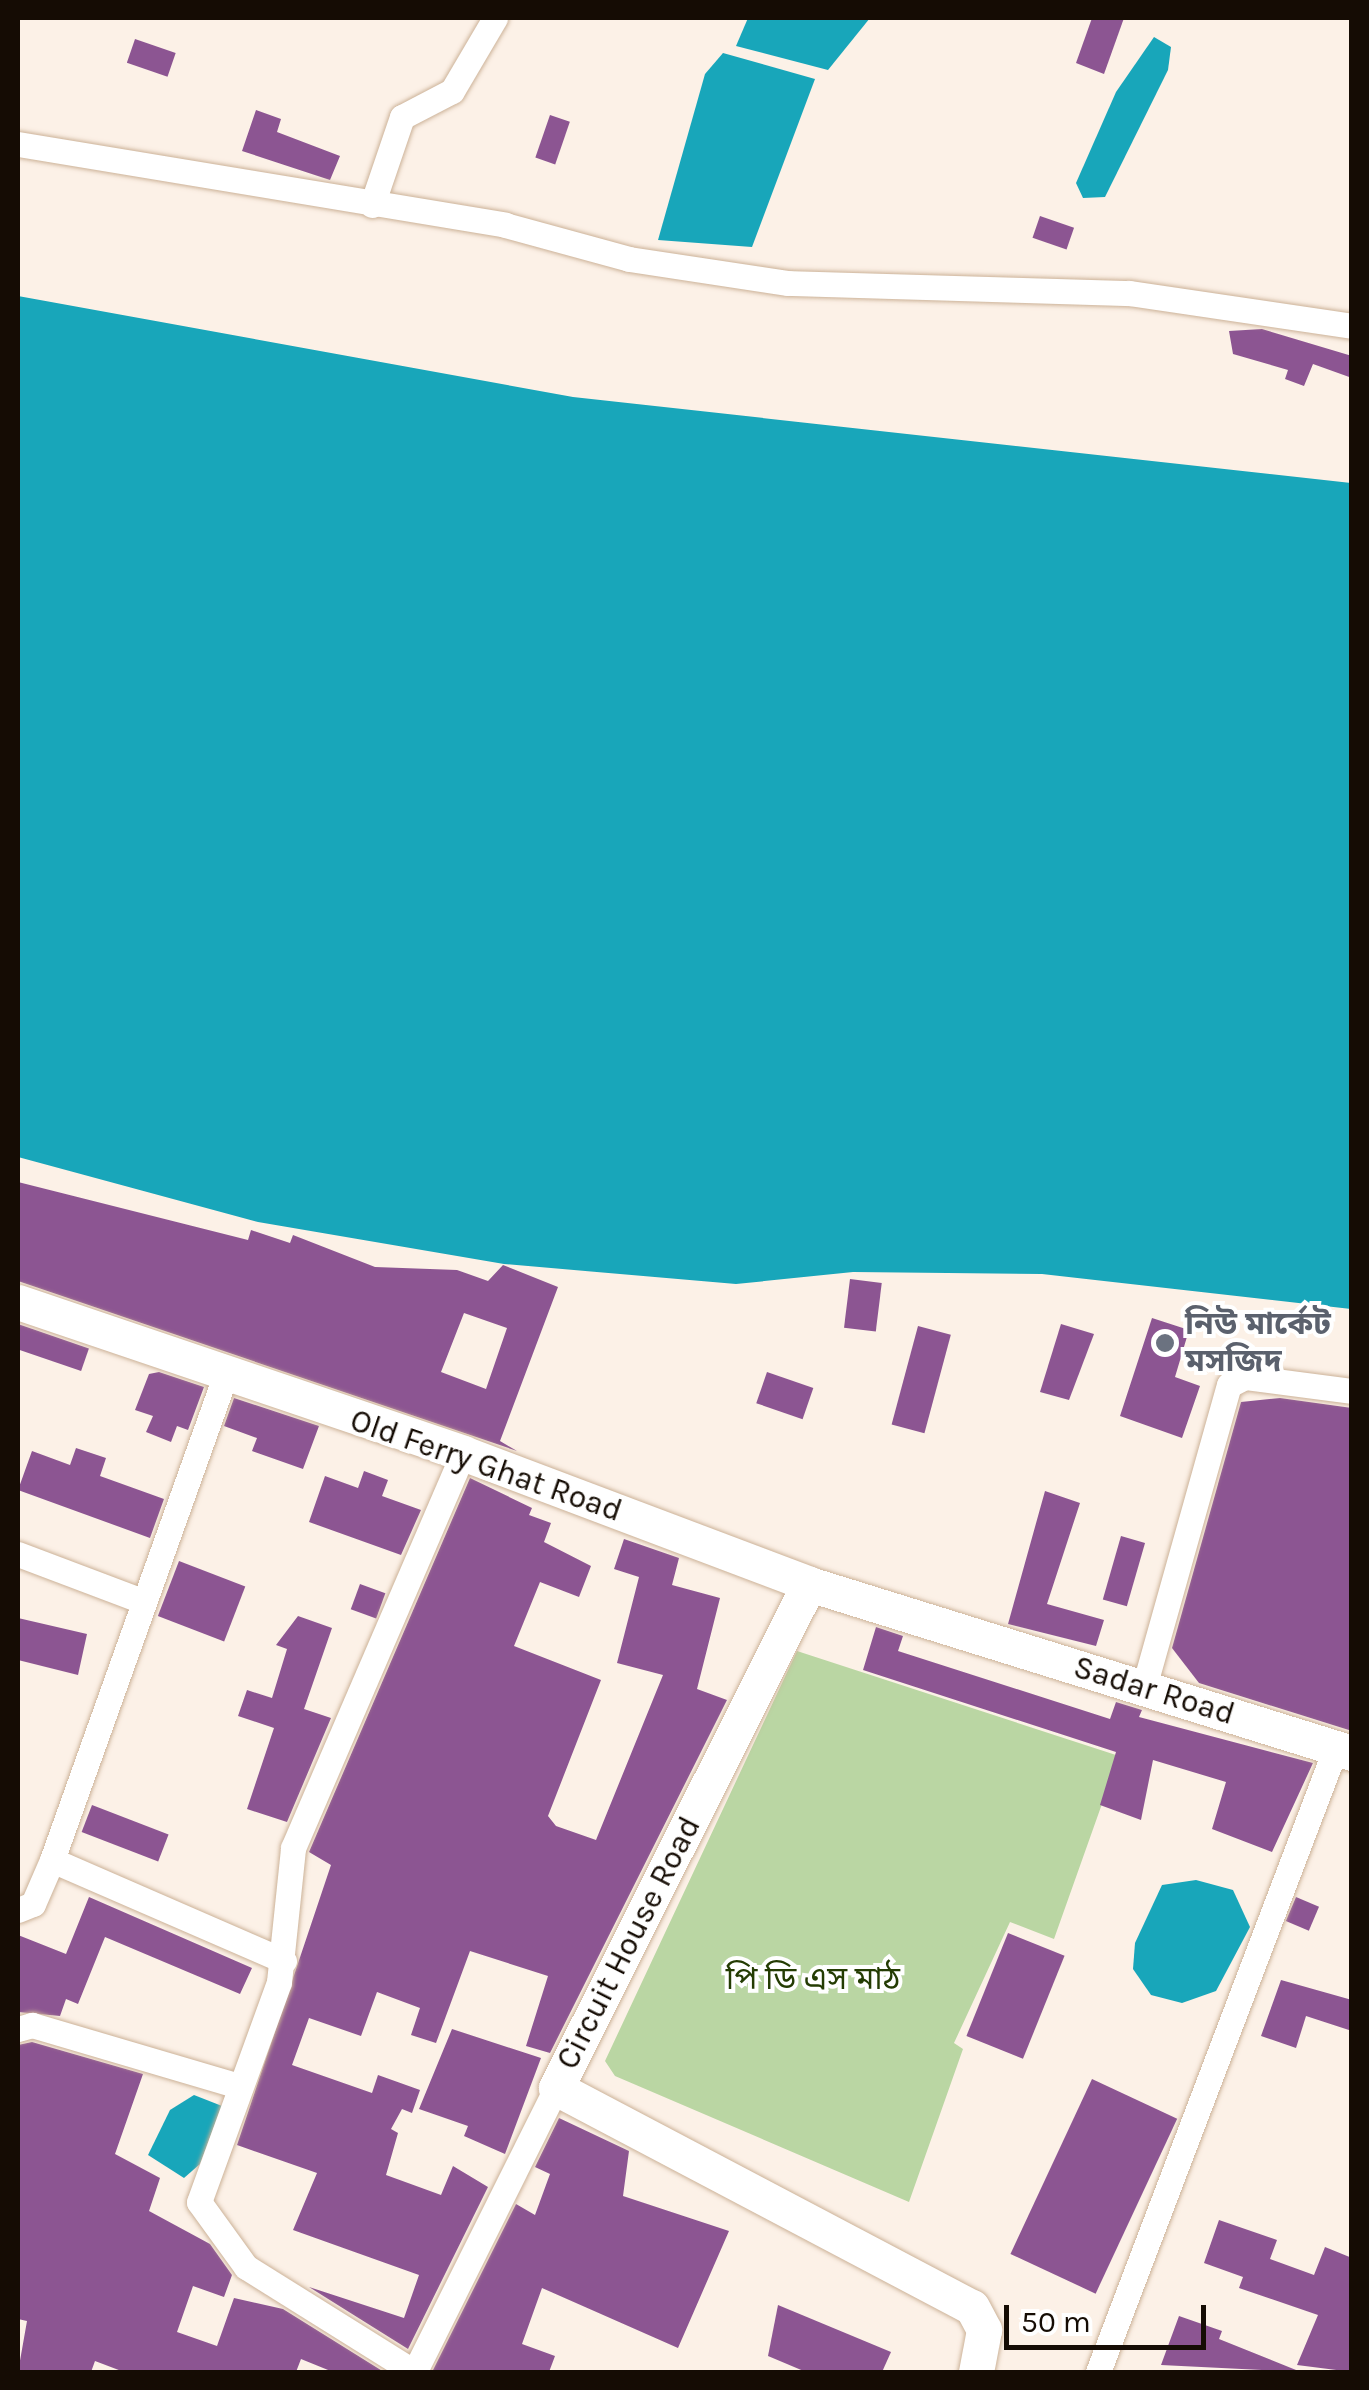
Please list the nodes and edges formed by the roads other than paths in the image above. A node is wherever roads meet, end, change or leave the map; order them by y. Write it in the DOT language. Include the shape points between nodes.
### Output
graph roads {
  1 [pos="495,18"];
  2 [pos="18,144"];
  3 [pos="372,205"];
  4 [pos="1352,326"];
  5 [pos="18,1302"];
  6 [pos="224,1378"];
  7 [pos="1352,1390"];
  8 [pos="463,1453"];
  9 [pos="18,1554"];
  10 [pos="809,1584"];
  11 [pos="140,1600"];
  12 [pos="955,1632"];
  13 [pos="1144,1686"];
  14 [pos="1344,1750"];
  15 [pos="52,1860"];
  16 [pos="18,1910"];
  17 [pos="284,1961"];
  18 [pos="18,2029"];
  19 [pos="236,2085"];
  20 [pos="556,2088"];
  21 [pos="415,2372"];
  22 [pos="976,2372"];
  23 [pos="1098,2372"];
  1 -- 3 [label="street" via="452,91 402,117"];
  2 -- 3 [label="street"];
  3 -- 4 [label="street" via="788,284 1129,292"];
  5 -- 6 [label="street, Old Ferry Ghat Road"];
  6 -- 8 [label="street, Old Ferry Ghat Road"];
  6 -- 11 [label="street"];
  7 -- 13 [label="street" via="1245,1377 1229,1385"];
  8 -- 10 [label="street, Old Ferry Ghat Road"];
  8 -- 17 [label="street" via="293,1848"];
  9 -- 11 [label="street"];
  10 -- 12 [label="street, Old Ferry Ghat Road"];
  10 -- 20 [label="street, Circuit House Road"];
  11 -- 15 [label="street"];
  12 -- 13 [label="street, Sadar Road"];
  13 -- 14 [label="street, Sadar Road"];
  14 -- 23 [label="street"];
  15 -- 16 [label="street" via="34,1904"];
  15 -- 17 [label="street"];
  17 -- 19 [label="street"];
  18 -- 19 [label="street" via="32,2025"];
  19 -- 21 [label="street" via="199,2202 216,2237 246,2268"];
  20 -- 21 [label="street"];
  20 -- 22 [label="street, Circuit House Road" via="972,2307 984,2330"];
}
